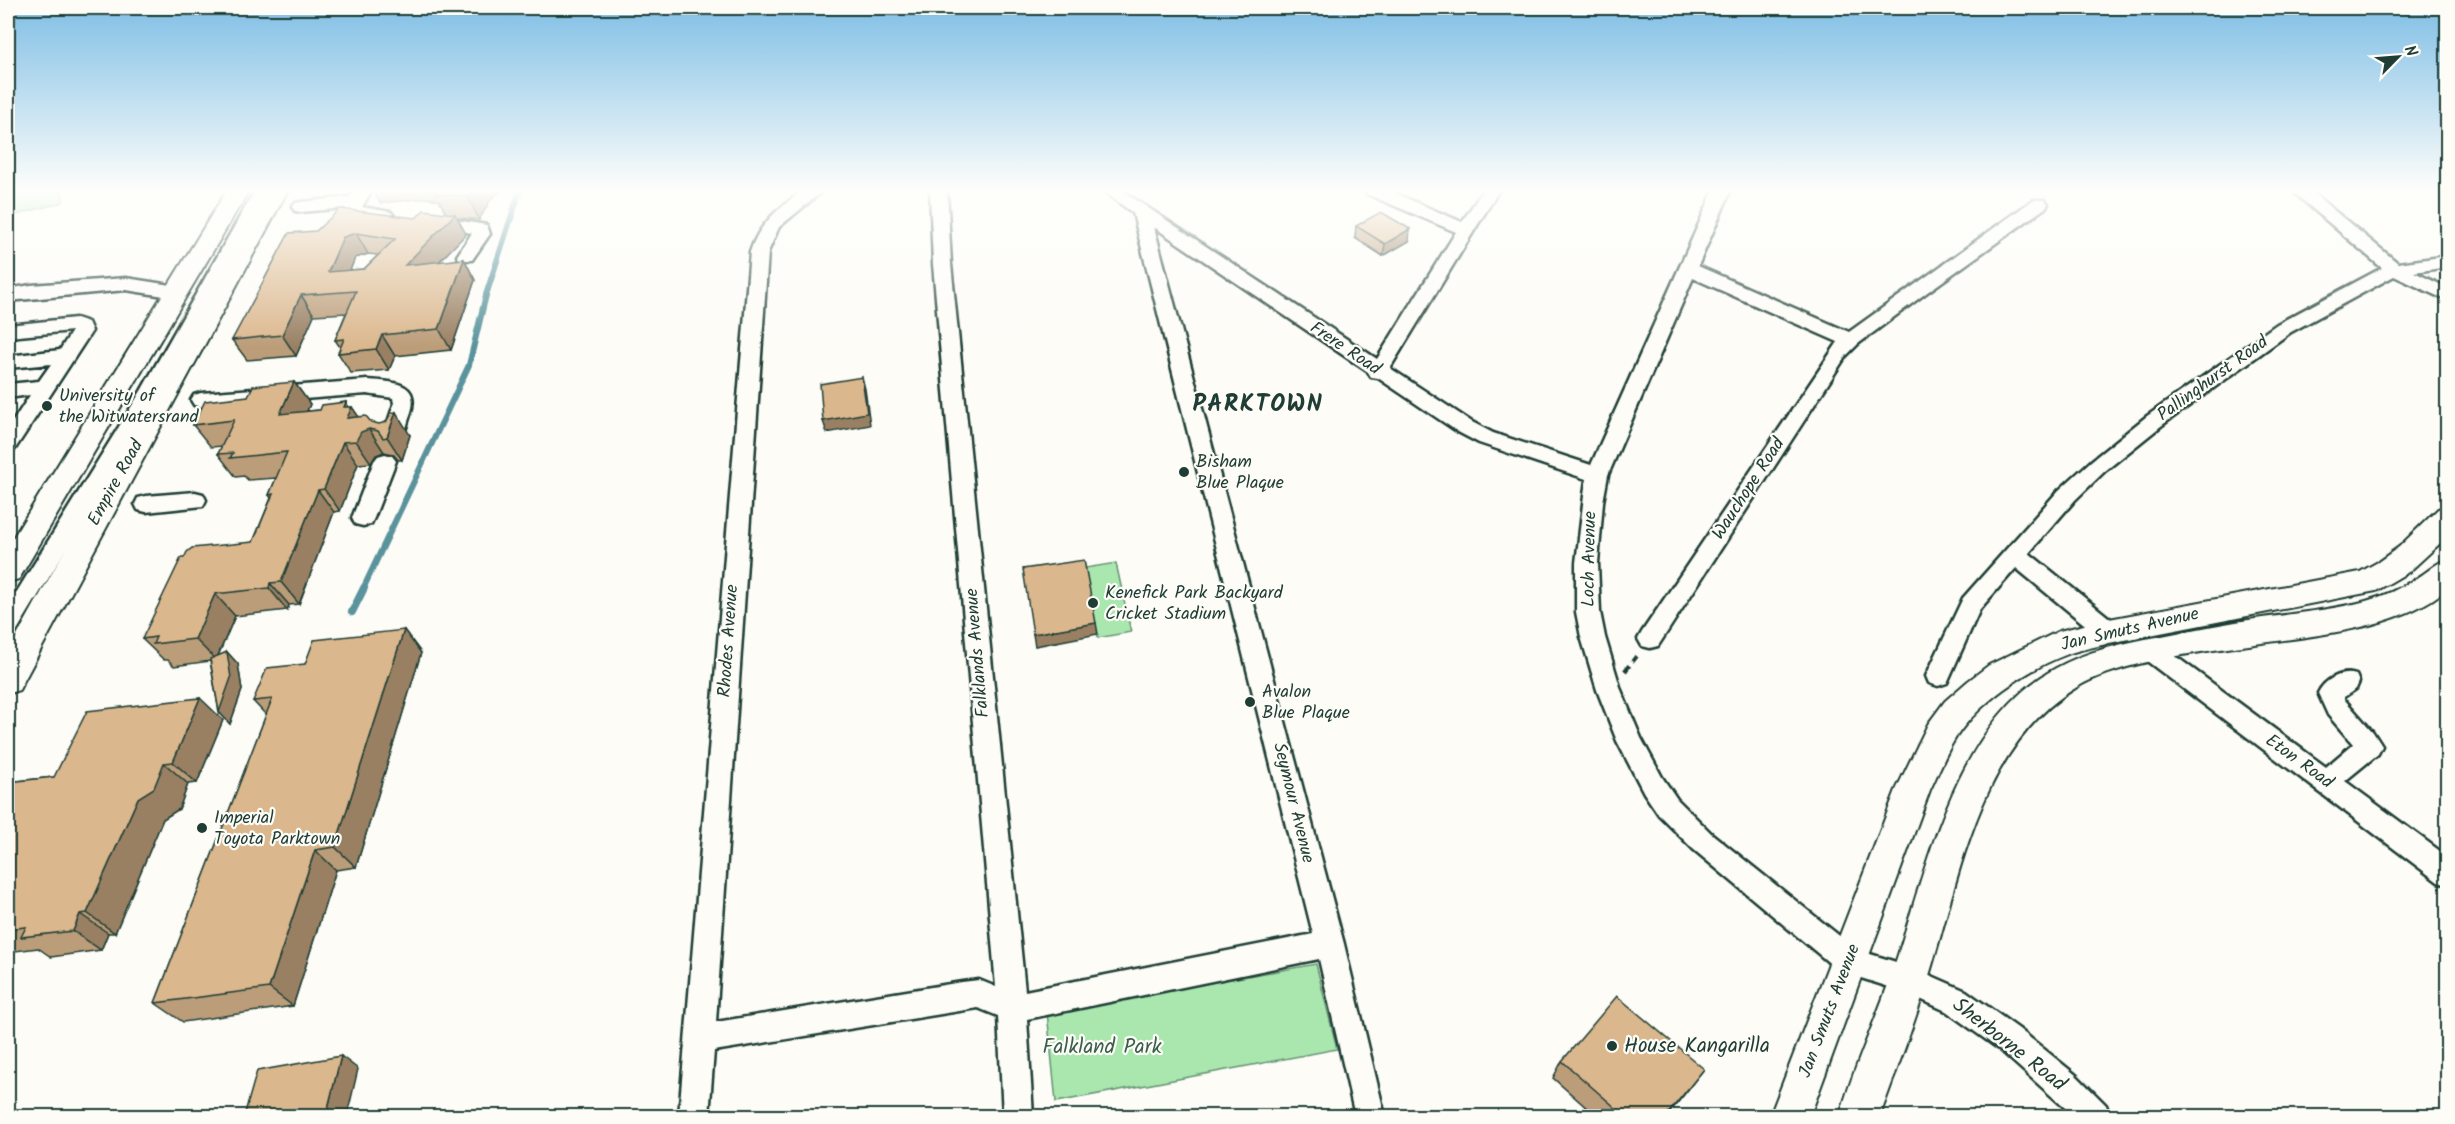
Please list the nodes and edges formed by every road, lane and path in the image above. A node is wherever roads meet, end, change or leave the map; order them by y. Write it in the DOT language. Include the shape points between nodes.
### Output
graph roads {
  1 [pos="207,242"];
  2 [pos="235,242"];
  3 [pos="248,242"];
  4 [pos="475,242"];
  5 [pos="761,242"];
  6 [pos="941,242"];
  7 [pos="1149,242"];
  8 [pos="1187,242"];
  9 [pos="1457,242"];
  10 [pos="1699,242"];
  11 [pos="1986,242"];
  12 [pos="2362,242"];
  13 [pos="466,256"];
  14 [pos="2448,261"];
  15 [pos="1688,269"];
  16 [pos="2394,269"];
  17 [pos="177,292"];
  18 [pos="8,295"];
  19 [pos="2448,295"];
  20 [pos="8,331"];
  21 [pos="1851,340"];
  22 [pos="65,356"];
  23 [pos="8,362"];
  24 [pos="1378,372"];
  25 [pos="45,387"];
  26 [pos="8,391"];
  27 [pos="210,399"];
  28 [pos="15,422"];
  29 [pos="393,437"];
  30 [pos="8,444"];
  31 [pos="385,461"];
  32 [pos="1598,475"];
  33 [pos="195,500"];
  34 [pos="146,504"];
  35 [pos="2448,517"];
  36 [pos="363,518"];
  37 [pos="2014,554"];
  38 [pos="2448,570"];
  39 [pos="8,571"];
  40 [pos="8,626"];
  41 [pos="2109,631"];
  42 [pos="1650,639"];
  43 [pos="2151,651"];
  44 [pos="1938,676"];
  45 [pos="8,681"];
  46 [pos="2347,682"];
  47 [pos="1609,690"];
  48 [pos="2326,782"];
  49 [pos="2448,873"];
  50 [pos="1330,944"];
  51 [pos="1849,961"];
  52 [pos="1909,980"];
  53 [pos="1011,1008"];
  54 [pos="699,1039"];
  55 [pos="694,1116"];
  56 [pos="1018,1116"];
  57 [pos="1370,1116"];
  58 [pos="1790,1116"];
  59 [pos="1860,1116"];
  60 [pos="2095,1116"];
  1 -- 17 [label="main road"];
  2 -- 40 [label="street" via="151,392"];
  3 -- 45 [label="main road, Empire Road"];
  4 -- 13 [label="street"];
  5 -- 54 [label="street, Rhodes Avenue"];
  6 -- 53 [label="street, Falklands Avenue"];
  7 -- 50 [label="street, Seymour Avenue"];
  8 -- 24 [label="street, Frere Road"];
  9 -- 24 [label="street"];
  10 -- 15 [label="street, Loch Avenue"];
  11 -- 21 [label="street, Wauchope Road"];
  12 -- 16 [label="street"];
  14 -- 16 [label="street, Pallinghurst Road"];
  15 -- 21 [label="street"];
  15 -- 32 [label="street, Loch Avenue"];
  16 -- 19 [label="street"];
  16 -- 37 [label="street, Pallinghurst Road" via="2284,328 2154,421 2067,495"];
  17 -- 18 [label="street" via="126,284"];
  17 -- 39 [label="main road"];
  20 -- 22 [label="street" via="81,326 82,331"];
  21 -- 42 [label="street, Wauchope Road" via="1839,352"];
  22 -- 23 [label="street"];
  22 -- 25 [label="street"];
  24 -- 32 [label="street, Frere Road" via="1486,438"];
  25 -- 26 [label="street"];
  25 -- 28 [label="street"];
  27 -- 29 [label="street" via="367,387 391,389 402,394 404,404"];
  28 -- 30 [label="street"];
  31 -- 36 [label="street"];
  32 -- 47 [label="street, Loch Avenue" via="1592,502 1586,585 1593,637"];
  33 -- 34 [label="street"];
  35 -- 41 [label="main road, Jan Smuts Avenue" via="2396,567 2365,583"];
  37 -- 41 [label="street"];
  37 -- 44 [label="street, Pallinghurst Road" via="1971,604"];
  38 -- 43 [label="main road, Jan Smuts Avenue" via="2423,590 2376,609"];
  41 -- 51 [label="main road, Jan Smuts Avenue" via="2060,644 2008,670 1957,711 1940,734 1913,790"];
  42 -- 47 [label="path"];
  43 -- 48 [label="street, Eton Road"];
  43 -- 52 [label="main road, Jan Smuts Avenue" via="2100,662 2064,678 2016,718 1990,757 1958,823"];
  46 -- 48 [label="street" via="2330,693 2333,706 2369,746"];
  47 -- 51 [label="street, Loch Avenue" via="1653,785 1668,807 1702,841"];
  48 -- 49 [label="street, Eton Road"];
  50 -- 53 [label="street"];
  50 -- 57 [label="street, Seymour Avenue"];
  51 -- 52 [label="street, Sherborne Road"];
  51 -- 58 [label="main road, Jan Smuts Avenue"];
  52 -- 59 [label="main road, Jan Smuts Avenue"];
  52 -- 60 [label="street, Sherborne Road" via="1956,1001 2008,1039"];
  53 -- 54 [label="street" via="979,994"];
  53 -- 56 [label="street, Falklands Avenue"];
  54 -- 55 [label="street, Rhodes Avenue"];
}
